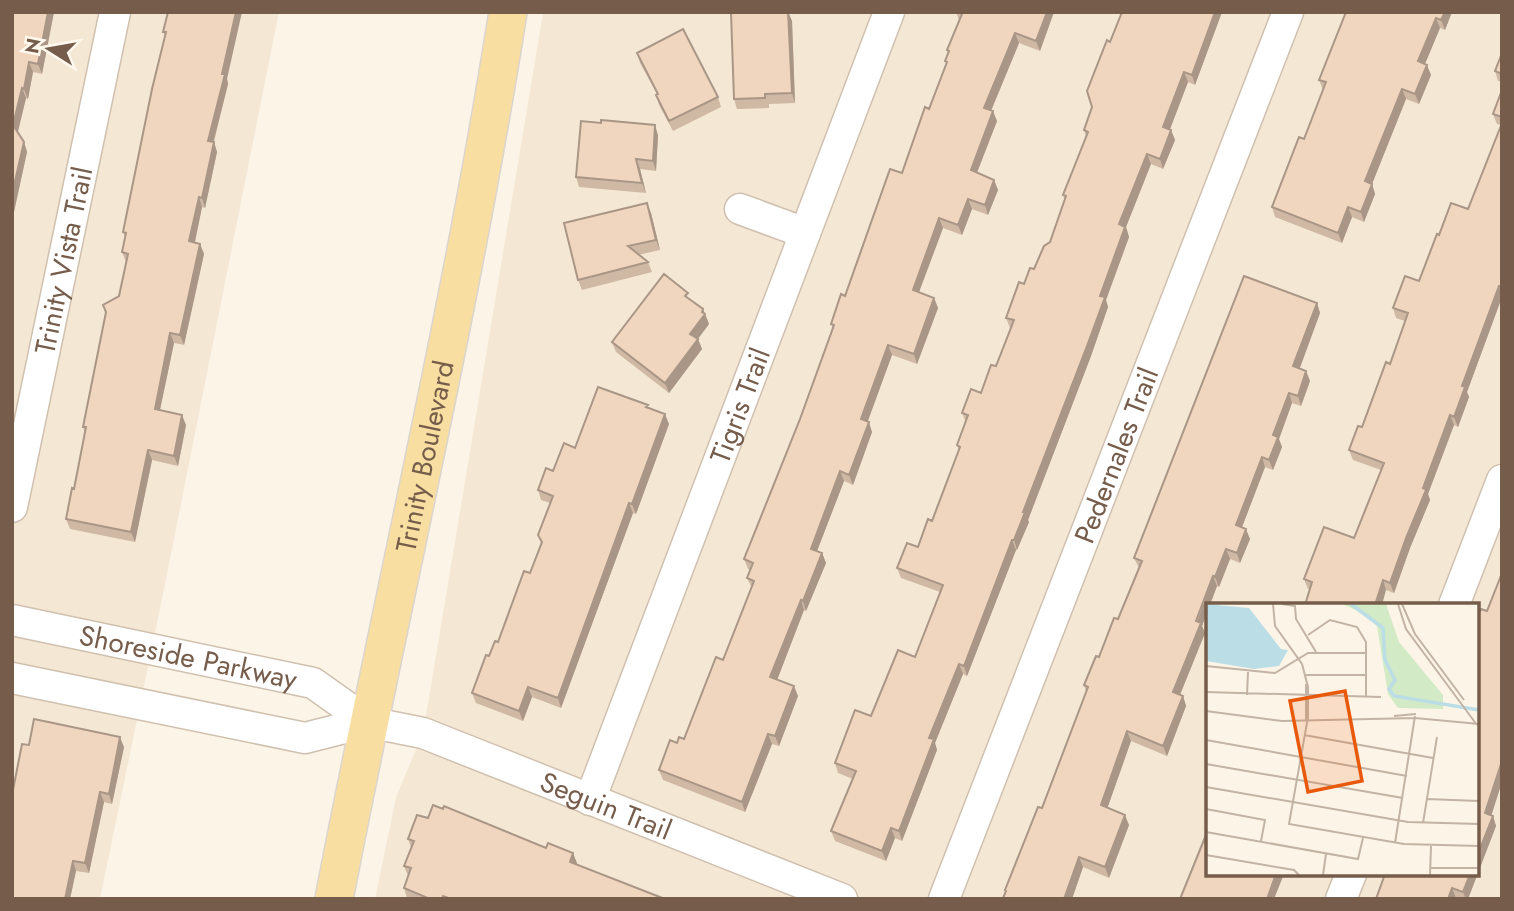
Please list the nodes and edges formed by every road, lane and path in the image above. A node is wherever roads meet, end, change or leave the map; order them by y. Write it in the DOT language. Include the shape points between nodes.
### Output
graph roads {
  1 [pos="115,12"];
  2 [pos="508,12"];
  3 [pos="889,12"];
  4 [pos="1288,12"];
  5 [pos="740,209"];
  6 [pos="805,233"];
  7 [pos="1502,480"];
  8 [pos="12,507"];
  9 [pos="1455,603"];
  10 [pos="12,620"];
  11 [pos="12,678"];
  12 [pos="368,722"];
  13 [pos="590,800"];
  14 [pos="1350,876"];
  15 [pos="334,899"];
  16 [pos="842,899"];
  17 [pos="944,899"];
  18 [pos="1342,899"];
  1 -- 8 [label="street, Trinity Vista Trail"];
  2 -- 12 [label="main road, Trinity Boulevard" via="415,507"];
  3 -- 6 [label="street, Tigris Trail"];
  4 -- 17 [label="street, Pedernales Trail"];
  5 -- 6 [label="street"];
  6 -- 13 [label="street, Tigris Trail"];
  7 -- 9 [label="street"];
  10 -- 12 [label="street, Shoreside Parkway" via="313,683"];
  11 -- 12 [label="street, Shoreside Parkway" via="304,738"];
  12 -- 13 [label="street, Seguin Trail" via="423,733"];
  12 -- 15 [label="main road, Trinity Boulevard"];
  13 -- 16 [label="street, Seguin Trail"];
  14 -- 18 [label="street"];
}
